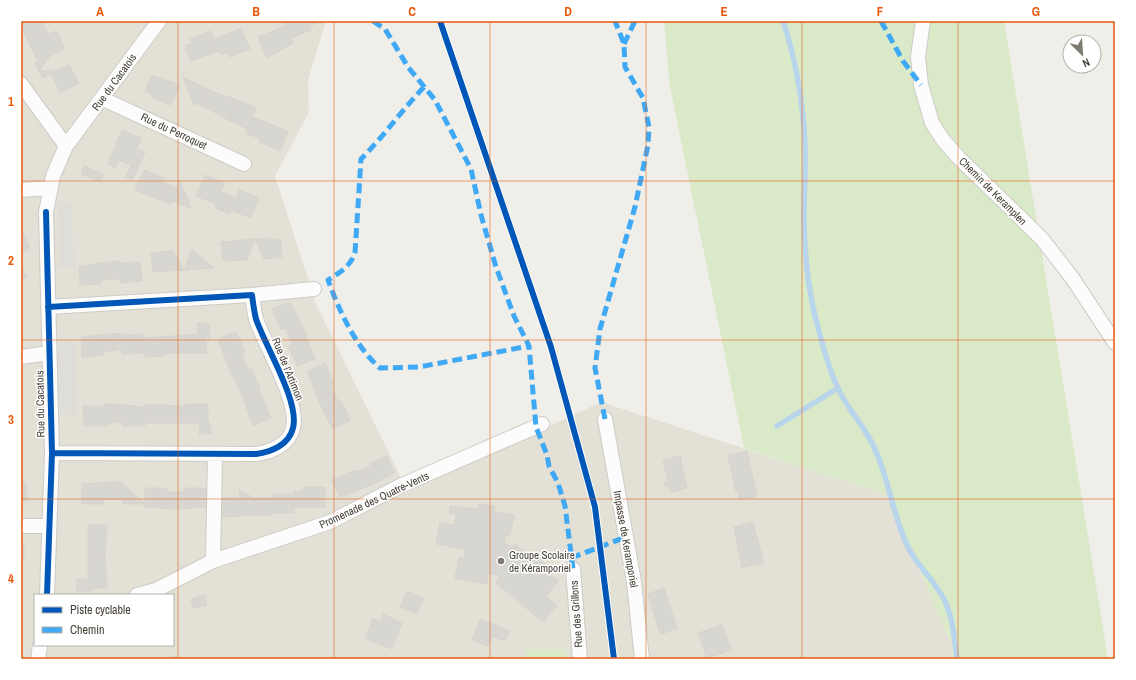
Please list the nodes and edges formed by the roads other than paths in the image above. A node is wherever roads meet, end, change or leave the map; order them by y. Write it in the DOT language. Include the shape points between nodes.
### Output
graph roads {
  1 [pos="159,21"];
  2 [pos="923,21"];
  3 [pos="21,84"];
  4 [pos="103,98"];
  5 [pos="66,146"];
  6 [pos="244,164"];
  7 [pos="49,188"];
  8 [pos="21,190"];
  9 [pos="314,289"];
  10 [pos="252,295"];
  11 [pos="48,306"];
  12 [pos="1115,343"];
  13 [pos="49,353"];
  14 [pos="21,357"];
  15 [pos="605,419"];
  16 [pos="542,424"];
  17 [pos="52,454"];
  18 [pos="216,455"];
  19 [pos="21,526"];
  20 [pos="49,526"];
  21 [pos="213,561"];
  22 [pos="573,568"];
  23 [pos="47,594"];
  24 [pos="141,594"];
  25 [pos="40,646"];
  26 [pos="38,659"];
  27 [pos="580,659"];
  28 [pos="642,659"];
  1 -- 4 [label="street, Rue du Cacatois"];
  2 -- 12 [label="street, Chemin de Keramplen" via="918,57 921,85 932,123 959,158 1042,239 1073,279"];
  3 -- 5 [label="street"];
  4 -- 5 [label="street, Rue du Cacatois"];
  4 -- 6 [label="street, Rue du Perroquet"];
  5 -- 7 [label="street, Rue du Cacatois"];
  7 -- 8 [label="street"];
  7 -- 11 [label="street, Rue du Cacatois" via="46,212"];
  9 -- 10 [label="street"];
  10 -- 11 [label="street"];
  10 -- 18 [label="street, Rue de l'Artimon" via="257,320 293,407 293,428 285,442 265,453"];
  11 -- 13 [label="street, Rue du Cacatois"];
  13 -- 14 [label="street"];
  13 -- 17 [label="street, Rue du Cacatois"];
  15 -- 28 [label="street, Impasse de Keramporiel" via="634,582"];
  16 -- 21 [label="street, Promenade des Quatre-Vents" via="400,486 330,522"];
  17 -- 18 [label="street, Rue de l'Artimon"];
  17 -- 20 [label="street, Rue du Cacatois"];
  18 -- 21 [label="street"];
  19 -- 20 [label="street"];
  20 -- 23 [label="street, Rue du Cacatois"];
  21 -- 24 [label="street, Promenade des Quatre-Vents" via="156,590"];
  22 -- 27 [label="street, Rue des Grillons"];
  25 -- 26 [label="street"];
}
